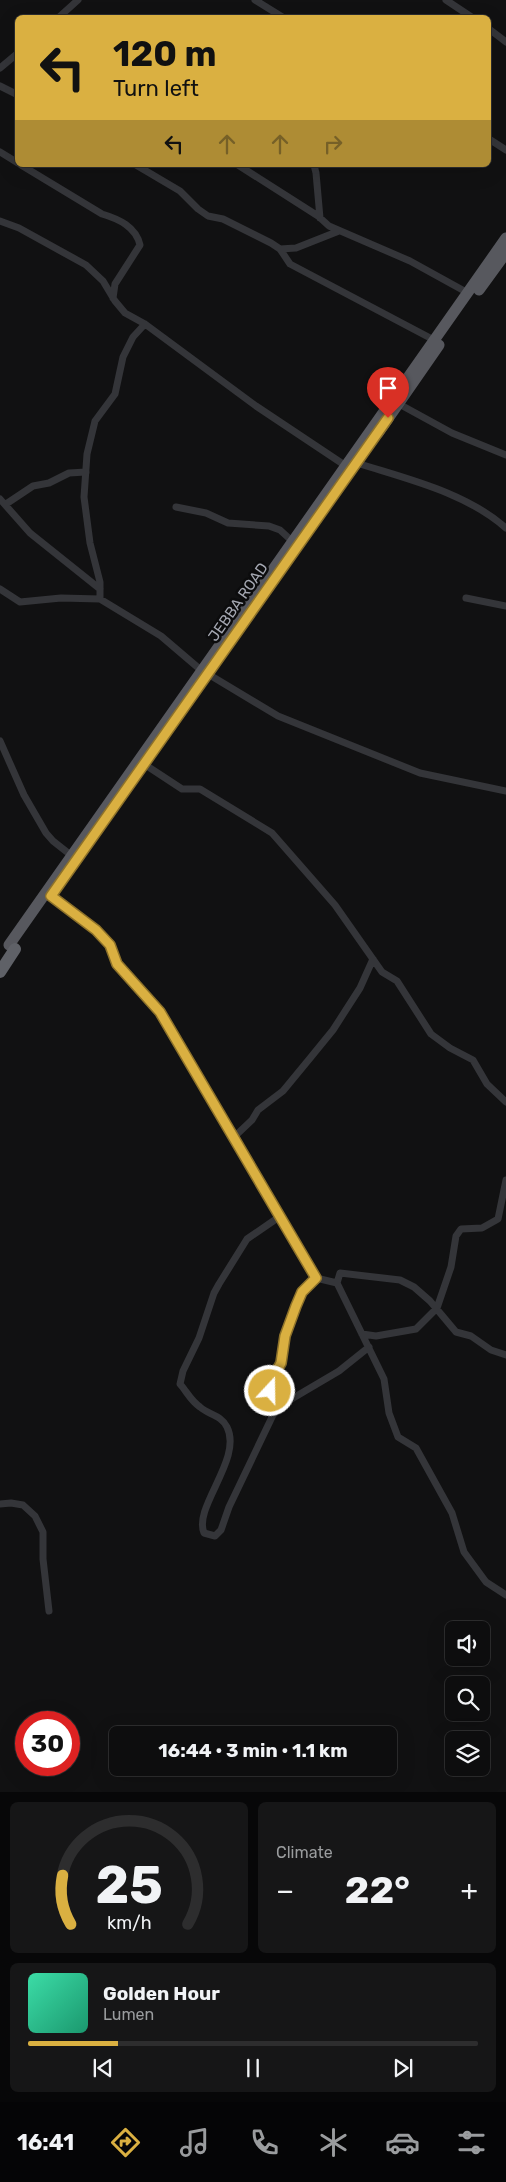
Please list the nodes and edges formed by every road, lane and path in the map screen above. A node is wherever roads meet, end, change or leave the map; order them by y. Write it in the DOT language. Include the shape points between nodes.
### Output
graph roads {
  1 [pos="78,0"];
  2 [pos="255,0"];
  3 [pos="446,0"];
  4 [pos="61,15"];
  5 [pos="279,15"];
  6 [pos="468,15"];
  7 [pos="491,31"];
  8 [pos="506,42"];
  9 [pos="15,56"];
  10 [pos="0,68"];
  11 [pos="0,86"];
  12 [pos="15,94"];
  13 [pos="491,141"];
  14 [pos="506,150"];
  15 [pos="0,152"];
  16 [pos="15,161"];
  17 [pos="24,167"];
  18 [pos="139,167"];
  19 [pos="241,167"];
  20 [pos="314,167"];
  21 [pos="320,218"];
  22 [pos="0,221"];
  23 [pos="339,231"];
  24 [pos="506,238"];
  25 [pos="280,249"];
  26 [pos="506,253"];
  27 [pos="468,293"];
  28 [pos="113,298"];
  29 [pos="145,324"];
  30 [pos="434,340"];
  31 [pos="398,404"];
  32 [pos="506,453"];
  33 [pos="351,465"];
  34 [pos="86,472"];
  35 [pos="3,502"];
  36 [pos="176,507"];
  37 [pos="506,528"];
  38 [pos="292,541"];
  39 [pos="0,589"];
  40 [pos="100,589"];
  41 [pos="466,598"];
  42 [pos="100,599"];
  43 [pos="506,606"];
  44 [pos="205,672"];
  45 [pos="0,741"];
  46 [pos="144,764"];
  47 [pos="506,791"];
  48 [pos="72,856"];
  49 [pos="51,896"];
  50 [pos="12,947"];
  51 [pos="0,957"];
  52 [pos="373,959"];
  53 [pos="0,972"];
  54 [pos="506,1102"];
  55 [pos="232,1138"];
  56 [pos="506,1180"];
  57 [pos="279,1217"];
  58 [pos="316,1278"];
  59 [pos="337,1283"];
  60 [pos="437,1308"];
  61 [pos="362,1334"];
  62 [pos="369,1347"];
  63 [pos="506,1355"];
  64 [pos="283,1404"];
  65 [pos="0,1504"];
  66 [pos="506,1595"];
  67 [pos="49,1612"];
  1 -- 4 [label="street"];
  2 -- 5 [label="street"];
  3 -- 6 [label="street"];
  7 -- 8 [label="street"];
  9 -- 10 [label="street"];
  11 -- 12 [label="street"];
  13 -- 14 [label="street"];
  15 -- 16 [label="street"];
  17 -- 28 [label="street" via="102,214 125,224 138,238 140,245 115,284"];
  18 -- 25 [label="street" via="180,191 208,216 223,219"];
  19 -- 21 [label="street"];
  20 -- 21 [label="street"];
  21 -- 23 [label="street"];
  22 -- 28 [label="street" via="86,265 104,281"];
  23 -- 25 [label="street" via="296,248"];
  23 -- 27 [label="street" via="410,261"];
  24 -- 27 [label="highway, JEBBA ROAD"];
  25 -- 30 [label="street" via="290,264"];
  26 -- 31 [label="highway, JEBBA ROAD"];
  27 -- 30 [label="highway, JEBBA ROAD"];
  28 -- 29 [label="street" via="125,313"];
  29 -- 33 [label="street" via="256,406"];
  29 -- 34 [label="street" via="133,337 123,357 115,394 96,421"];
  30 -- 33 [label="highway, JEBBA ROAD"];
  31 -- 32 [label="street" via="452,433"];
  31 -- 33 [label="highway, JEBBA ROAD"];
  33 -- 37 [label="street" via="440,490 472,505"];
  33 -- 38 [label="highway, JEBBA ROAD"];
  33 -- 44 [label="highway, JEBBA ROAD"];
  34 -- 35 [label="street" via="69,473 49,483 33,486"];
  34 -- 40 [label="street" via="84,497"];
  35 -- 40 [label="street" via="30,533"];
  36 -- 38 [label="street" via="206,512 228,523 277,528"];
  38 -- 44 [label="highway, JEBBA ROAD"];
  39 -- 42 [label="street" via="20,602"];
  40 -- 42 [label="street"];
  41 -- 43 [label="street"];
  42 -- 44 [label="street" via="161,636"];
  44 -- 46 [label="highway, JEBBA ROAD"];
  44 -- 47 [label="street" via="278,716 420,773"];
  44 -- 48 [label="highway, JEBBA ROAD"];
  45 -- 48 [label="street" via="46,833"];
  46 -- 49 [label="highway, JEBBA ROAD"];
  46 -- 52 [label="street" via="182,789 200,789 272,833 334,905"];
  48 -- 50 [label="highway, JEBBA ROAD"];
  49 -- 50 [label="highway, JEBBA ROAD"];
  49 -- 55 [label="street" via="96,930 110,945 117,964 160,1012"];
  50 -- 51 [label="highway, JEBBA ROAD"];
  50 -- 53 [label="highway, JEBBA ROAD"];
  52 -- 54 [label="street" via="382,972 397,981 431,1034 473,1060 488,1084"];
  52 -- 55 [label="street" via="360,988 317,1050 283,1091 258,1110"];
  55 -- 57 [label="street"];
  56 -- 60 [label="street" via="498,1219 482,1228 461,1229 456,1236 451,1267"];
  57 -- 58 [label="street"];
  57 -- 64 [label="street" via="247,1240 219,1284 199,1338 182,1371 180,1384 202,1409 221,1419 228,1428 230,1440 221,1474 203,1517 204,1533 215,1536 221,1530 273,1415"];
  58 -- 59 [label="street"];
  58 -- 64 [label="street" via="302,1292 285,1336 281,1363 270,1383 270,1391"];
  59 -- 60 [label="street" via="340,1273 400,1280 414,1287"];
  59 -- 61 [label="street"];
  60 -- 61 [label="street" via="416,1329 376,1336"];
  60 -- 63 [label="street" via="456,1332 471,1336 491,1350"];
  61 -- 62 [label="street"];
  62 -- 64 [label="street" via="346,1366"];
  62 -- 66 [label="street" via="384,1379 389,1413 398,1437 416,1448 452,1512 464,1552 486,1582"];
  65 -- 67 [label="street" via="23,1505 35,1516 43,1532"];
}
